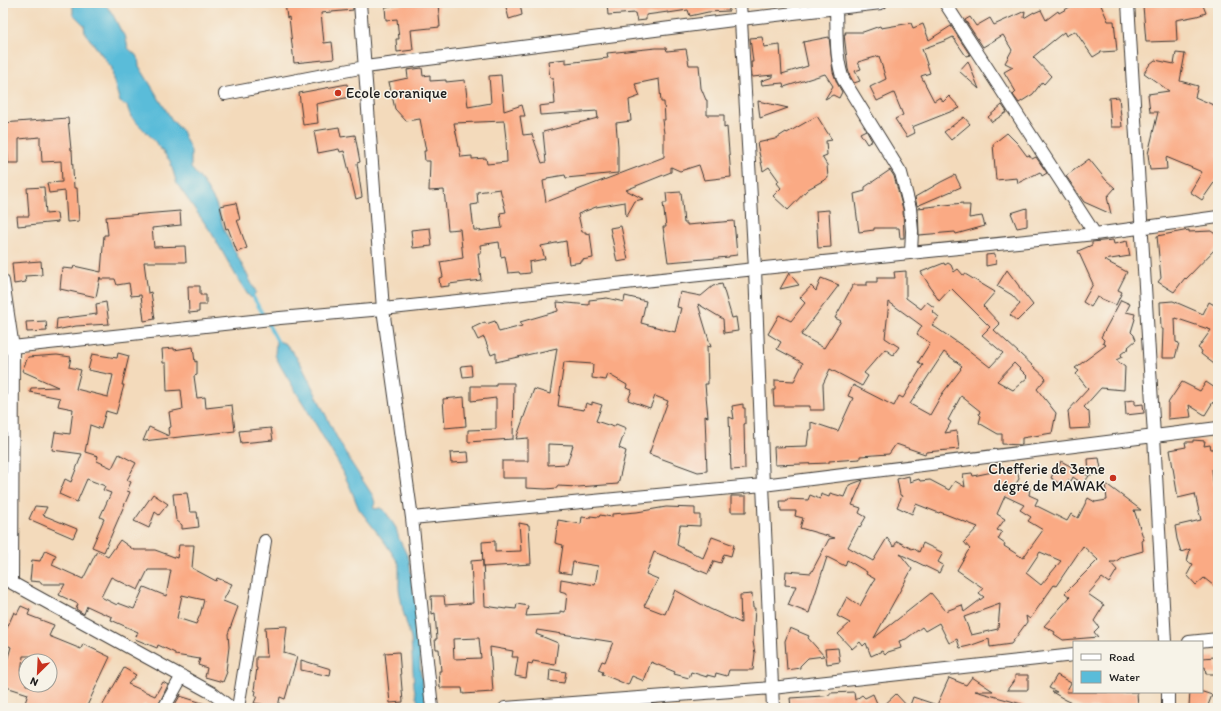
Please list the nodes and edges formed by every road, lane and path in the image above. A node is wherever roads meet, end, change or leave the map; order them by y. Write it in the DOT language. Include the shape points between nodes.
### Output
graph roads {
  1 [pos="360,3"];
  2 [pos="740,3"];
  3 [pos="881,3"];
  4 [pos="945,3"];
  5 [pos="1128,3"];
  6 [pos="836,8"];
  7 [pos="741,19"];
  8 [pos="365,67"];
  9 [pos="225,94"];
  10 [pos="1218,217"];
  11 [pos="1142,228"];
  12 [pos="1095,234"];
  13 [pos="911,253"];
  14 [pos="755,269"];
  15 [pos="3,281"];
  16 [pos="383,309"];
  17 [pos="8,348"];
  18 [pos="1218,428"];
  19 [pos="1154,436"];
  20 [pos="763,485"];
  21 [pos="412,518"];
  22 [pos="266,541"];
  23 [pos="8,580"];
  24 [pos="1218,638"];
  25 [pos="1165,641"];
  26 [pos="1196,641"];
  27 [pos="1073,655"];
  28 [pos="182,676"];
  29 [pos="772,688"];
  30 [pos="1168,693"];
  31 [pos="164,708"];
  32 [pos="231,708"];
  33 [pos="238,708"];
  34 [pos="432,708"];
  35 [pos="504,708"];
  36 [pos="773,708"];
  37 [pos="1168,708"];
  1 -- 8 [label="street"];
  2 -- 7 [label="street"];
  3 -- 6 [label="street"];
  4 -- 12 [label="street"];
  5 -- 11 [label="street"];
  6 -- 7 [label="street"];
  6 -- 13 [label="street" via="840,70 843,79 901,173 910,208"];
  7 -- 8 [label="street"];
  7 -- 14 [label="street"];
  8 -- 9 [label="street"];
  8 -- 16 [label="street"];
  10 -- 11 [label="street"];
  11 -- 12 [label="street"];
  11 -- 19 [label="street"];
  12 -- 13 [label="street"];
  13 -- 14 [label="street"];
  14 -- 16 [label="street"];
  14 -- 20 [label="street"];
  15 -- 17 [label="street"];
  16 -- 17 [label="street"];
  16 -- 21 [label="street"];
  17 -- 23 [label="street"];
  18 -- 19 [label="street"];
  19 -- 20 [label="street"];
  19 -- 25 [label="street"];
  20 -- 21 [label="street"];
  20 -- 29 [label="street"];
  21 -- 34 [label="street"];
  22 -- 33 [label="street"];
  23 -- 28 [label="street"];
  24 -- 26 [label="street"];
  27 -- 29 [label="street"];
  28 -- 31 [label="street"];
  28 -- 32 [label="street" via="212,693"];
  29 -- 35 [label="street"];
  29 -- 36 [label="street"];
  30 -- 37 [label="street"];
}
